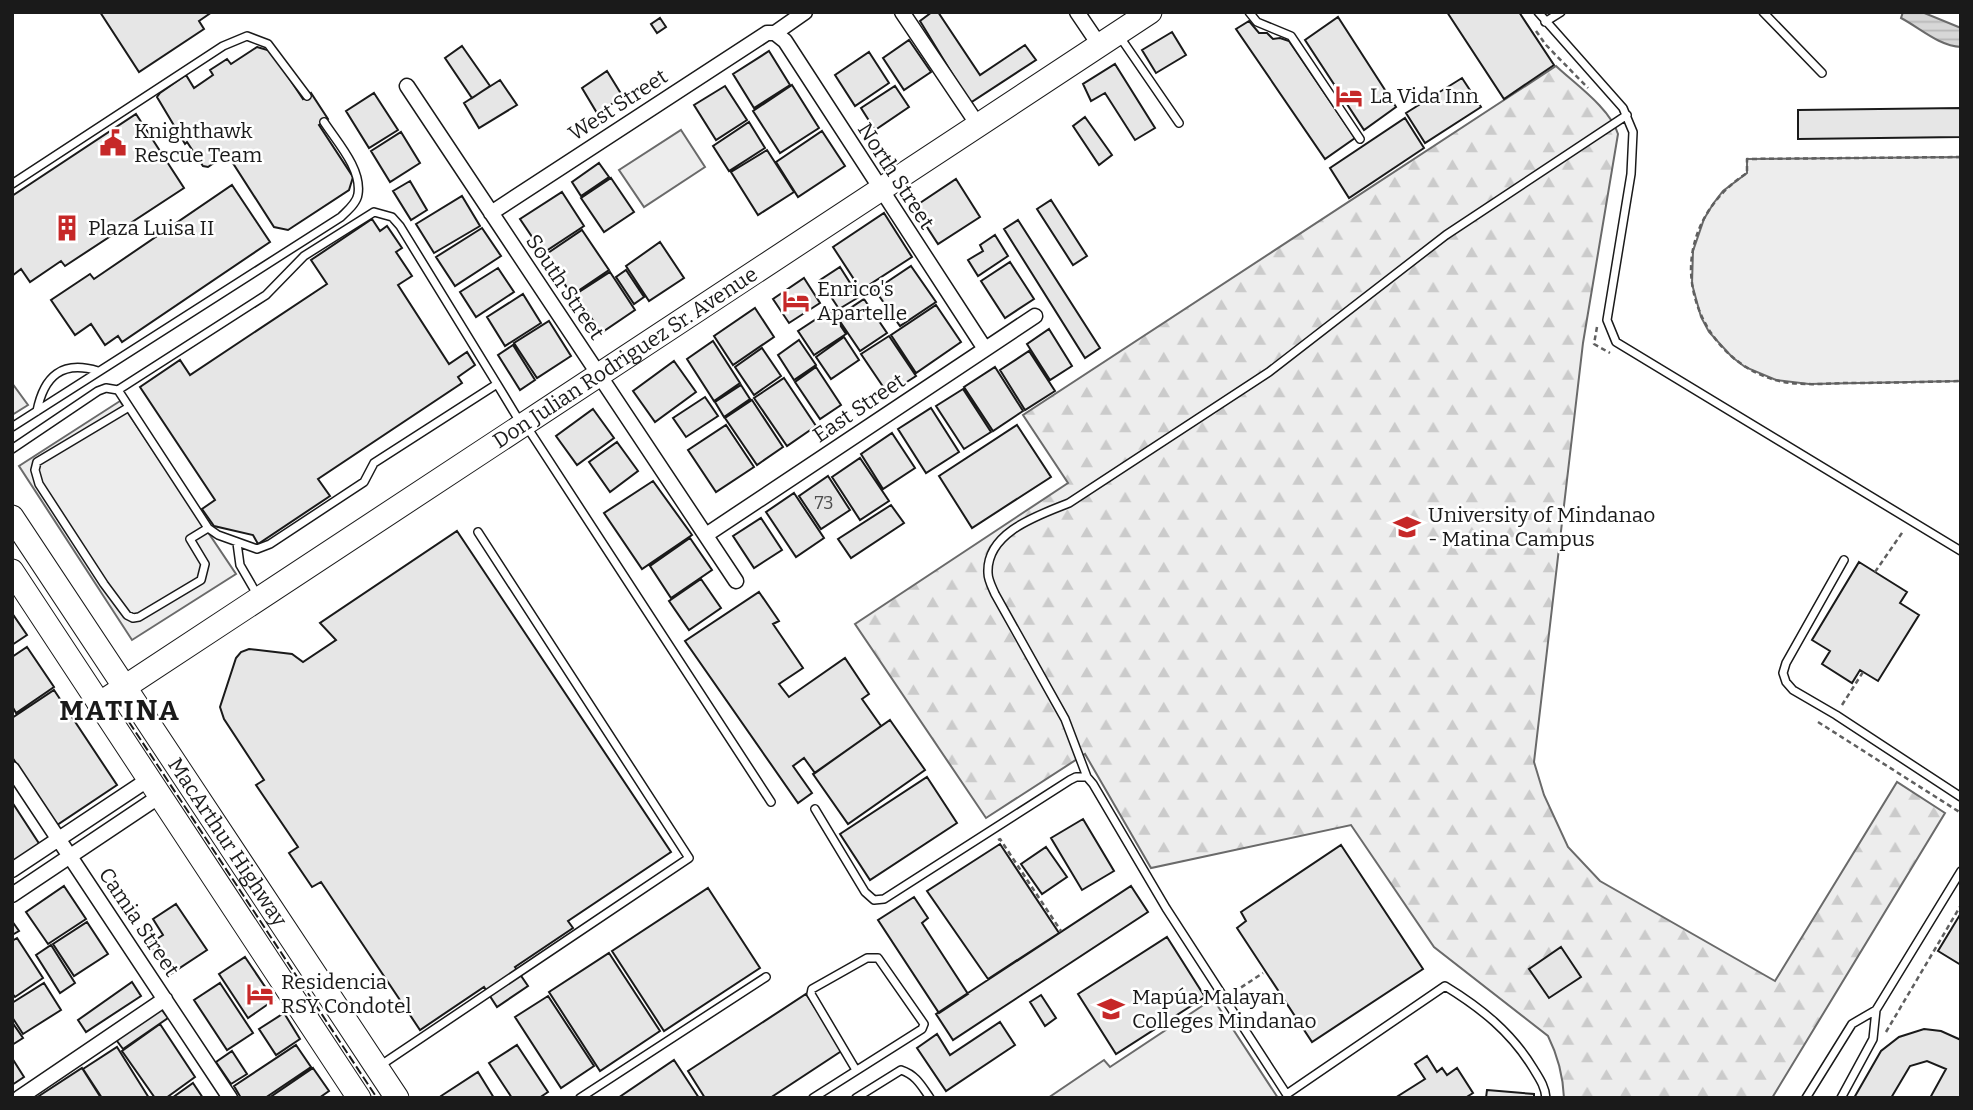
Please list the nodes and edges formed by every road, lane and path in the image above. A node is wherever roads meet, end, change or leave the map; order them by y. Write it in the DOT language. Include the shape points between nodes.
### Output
graph roads {
  1 [pos="805,12"];
  2 [pos="902,12"];
  3 [pos="1077,12"];
  4 [pos="1150,12"];
  5 [pos="1249,12"];
  6 [pos="1538,12"];
  7 [pos="1561,12"];
  8 [pos="1763,12"];
  9 [pos="1545,22"];
  10 [pos="1531,23"];
  11 [pos="771,33"];
  12 [pos="1109,40"];
  13 [pos="1822,73"];
  14 [pos="407,86"];
  15 [pos="1589,89"];
  16 [pos="307,96"];
  17 [pos="1627,115"];
  18 [pos="324,122"];
  19 [pos="1179,123"];
  20 [pos="978,125"];
  21 [pos="1360,139"];
  22 [pos="1961,157"];
  23 [pos="12,184"];
  24 [pos="880,190"];
  25 [pos="491,213"];
  26 [pos="1035,316"];
  27 [pos="1598,317"];
  28 [pos="985,349"];
  29 [pos="1618,358"];
  30 [pos="98,371"];
  31 [pos="598,374"];
  32 [pos="1961,381"];
  33 [pos="497,384"];
  34 [pos="118,390"];
  35 [pos="129,407"];
  36 [pos="37,411"];
  37 [pos="524,424"];
  38 [pos="12,427"];
  39 [pos="12,449"];
  40 [pos="12,517"];
  41 [pos="208,528"];
  42 [pos="1904,530"];
  43 [pos="478,533"];
  44 [pos="706,536"];
  45 [pos="237,543"];
  46 [pos="1961,551"];
  47 [pos="1844,560"];
  48 [pos="12,571"];
  49 [pos="1875,572"];
  50 [pos="736,581"];
  51 [pos="260,599"];
  52 [pos="190,644"];
  53 [pos="173,667"];
  54 [pos="1863,672"];
  55 [pos="133,692"];
  56 [pos="99,704"];
  57 [pos="1836,715"];
  58 [pos="1818,722"];
  59 [pos="1827,729"];
  60 [pos="12,769"];
  61 [pos="1087,777"];
  62 [pos="154,788"];
  63 [pos="1961,797"];
  64 [pos="771,802"];
  65 [pos="816,809"];
  66 [pos="1961,813"];
  67 [pos="59,839"];
  68 [pos="70,856"];
  69 [pos="12,870"];
  70 [pos="1961,871"];
  71 [pos="12,895"];
  72 [pos="1961,905"];
  73 [pos="1263,973"];
  74 [pos="766,977"];
  75 [pos="165,999"];
  76 [pos="1225,999"];
  77 [pos="1876,1010"];
  78 [pos="1883,1037"];
  79 [pos="377,1068"];
  80 [pos="856,1070"];
  81 [pos="1288,1096"];
  82 [pos="19,1098"];
  83 [pos="230,1098"];
  84 [pos="359,1098"];
  85 [pos="397,1098"];
  86 [pos="580,1098"];
  87 [pos="813,1098"];
  88 [pos="856,1098"];
  89 [pos="930,1098"];
  90 [pos="1546,1098"];
  91 [pos="1806,1098"];
  92 [pos="1841,1098"];
  1 -- 11 [label="street, West Street"];
  2 -- 20 [label="street"];
  3 -- 12 [label="street"];
  4 -- 12 [label="main road, Don Julian Rodriguez Sr. Avenue"];
  5 -- 21 [label="lane" via="1257,22 1291,36"];
  6 -- 9 [label="lane"];
  7 -- 9 [label="lane"];
  8 -- 13 [label="lane"];
  9 -- 17 [label="lane"];
  10 -- 15 [label="path"];
  11 -- 24 [label="street, North Street" via="785,41"];
  11 -- 25 [label="street, West Street"];
  12 -- 19 [label="lane"];
  12 -- 20 [label="main road, Don Julian Rodriguez Sr. Avenue"];
  14 -- 25 [label="street, South Street"];
  16 -- 23 [label="lane" via="268,44 247,36 223,46"];
  17 -- 46 [label="lane" via="1633,132 1631,174 1606,320 1616,342"];
  17 -- 61 [label="lane" via="1446,235 1269,372 1069,503 1005,535 989,557 988,575 1065,719"];
  18 -- 30 [label="lane" via="354,170 358,195 352,206"];
  20 -- 24 [label="main road, Don Julian Rodriguez Sr. Avenue"];
  22 -- 32 [label="path" via="1746,159 1747,173 1723,191 1704,219 1691,267 1696,301 1709,332 1731,357 1760,375 1793,383"];
  24 -- 28 [label="street, North Street"];
  24 -- 31 [label="main road, Don Julian Rodriguez Sr. Avenue"];
  25 -- 31 [label="street, South Street"];
  26 -- 28 [label="street, East Street"];
  27 -- 29 [label="path" via="1594,344"];
  28 -- 44 [label="street, East Street"];
  30 -- 36 [label="lane"];
  30 -- 36 [label="lane" via="79,367 56,374 44,388"];
  31 -- 37 [label="main road, Don Julian Rodriguez Sr. Avenue"];
  31 -- 44 [label="street, South Street"];
  33 -- 34 [label="lane" via="400,226 392,217 374,212 304,257 266,295"];
  33 -- 37 [label="lane"];
  33 -- 45 [label="lane" via="374,463 364,482 270,544 257,549"];
  34 -- 35 [label="lane"];
  34 -- 39 [label="lane" via="98,391"];
  35 -- 41 [label="lane"];
  35 -- 41 [label="lane" via="37,462 35,470 39,484 127,615 139,617 201,580 205,564 190,540"];
  36 -- 38 [label="lane"];
  37 -- 51 [label="main road, Don Julian Rodriguez Sr. Avenue"];
  37 -- 64 [label="lane"];
  40 -- 55 [label="main road, MacArthur Highway"];
  41 -- 45 [label="lane"];
  42 -- 49 [label="path"];
  43 -- 79 [label="lane" via="689,858"];
  44 -- 50 [label="street, South Street"];
  45 -- 51 [label="lane" via="243,573"];
  47 -- 57 [label="lane" via="1783,673 1793,690"];
  48 -- 56 [label="main road, MacArthur Highway"];
  51 -- 52 [label="main road, Don Julian Rodriguez Sr. Avenue"];
  52 -- 53 [label="lane"];
  52 -- 55 [label="main road, Don Julian Rodriguez Sr. Avenue"];
  54 -- 57 [label="path"];
  55 -- 56 [label="main road, Don Julian Rodriguez Sr. Avenue"];
  55 -- 79 [label="main road, MacArthur Highway"];
  56 -- 62 [label="main road, MacArthur Highway"];
  57 -- 59 [label="path"];
  57 -- 63 [label="lane"];
  58 -- 59 [label="path"];
  59 -- 66 [label="path"];
  60 -- 67 [label="street, Camia Street"];
  61 -- 65 [label="lane" via="1070,780 884,899 874,900 865,892"];
  61 -- 76 [label="lane"];
  62 -- 67 [label="street"];
  62 -- 68 [label="street"];
  62 -- 84 [label="main road, MacArthur Highway"];
  67 -- 68 [label="street, Camia Street"];
  67 -- 69 [label="street"];
  68 -- 71 [label="street"];
  68 -- 75 [label="street, Camia Street"];
  70 -- 77 [label="lane"];
  72 -- 78 [label="path"];
  73 -- 76 [label="path"];
  74 -- 86 [label="lane"];
  75 -- 82 [label="street"];
  75 -- 83 [label="street, Camia Street"];
  76 -- 81 [label="lane"];
  77 -- 91 [label="lane" via="1852,1024"];
  77 -- 92 [label="lane" via="1873,1039"];
  79 -- 85 [label="main road, MacArthur Highway"];
  80 -- 80 [label="lane" via="925,1024 878,958 867,958 812,989 811,994"];
  80 -- 87 [label="lane"];
  81 -- 90 [label="lane" via="1445,986 1502,1027 1525,1055"];
  88 -- 89 [label="lane" via="901,1070 917,1078"];
}
